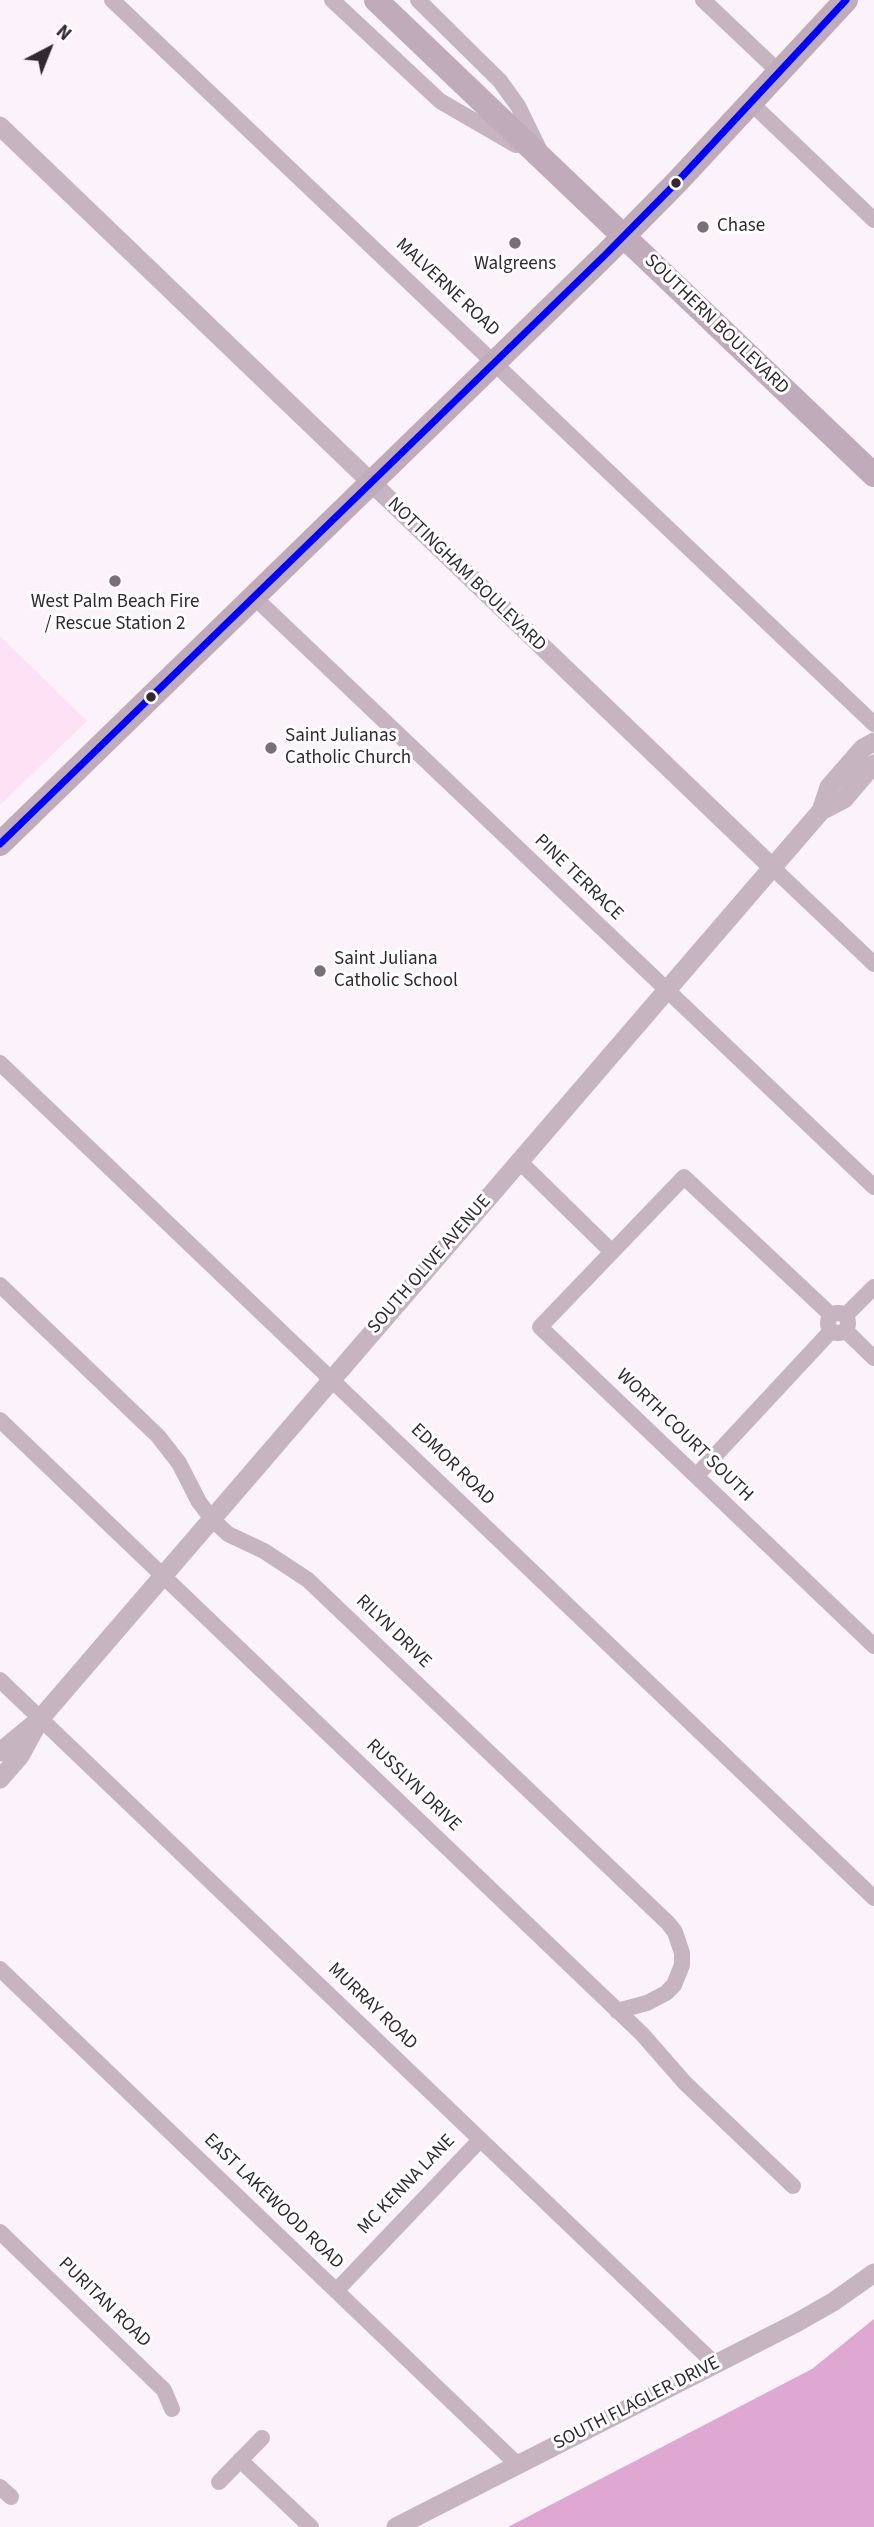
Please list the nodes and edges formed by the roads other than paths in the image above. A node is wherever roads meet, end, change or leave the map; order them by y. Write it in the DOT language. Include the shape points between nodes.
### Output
graph roads {
  1 [pos="112,0"];
  2 [pos="332,0"];
  3 [pos="376,0"];
  4 [pos="418,0"];
  5 [pos="703,0"];
  6 [pos="846,0"];
  7 [pos="779,72"];
  8 [pos="750,102"];
  9 [pos="0,127"];
  10 [pos="544,161"];
  11 [pos="874,220"];
  12 [pos="623,236"];
  13 [pos="495,363"];
  14 [pos="874,475"];
  15 [pos="370,483"];
  16 [pos="254,597"];
  17 [pos="874,724"];
  18 [pos="874,742"];
  19 [pos="874,764"];
  20 [pos="821,811"];
  21 [pos="0,844"];
  22 [pos="774,868"];
  23 [pos="874,964"];
  24 [pos="666,991"];
  25 [pos="0,1063"];
  26 [pos="519,1161"];
  27 [pos="874,1187"];
  28 [pos="612,1252"];
  29 [pos="0,1285"];
  30 [pos="874,1287"];
  31 [pos="838,1323"];
  32 [pos="874,1358"];
  33 [pos="332,1379"];
  34 [pos="0,1420"];
  35 [pos="696,1476"];
  36 [pos="212,1519"];
  37 [pos="163,1576"];
  38 [pos="874,1646"];
  39 [pos="0,1680"];
  40 [pos="40,1719"];
  41 [pos="0,1752"];
  42 [pos="0,1779"];
  43 [pos="874,1898"];
  44 [pos="0,1969"];
  45 [pos="617,2011"];
  46 [pos="480,2140"];
  47 [pos="793,2186"];
  48 [pos="0,2232"];
  49 [pos="874,2273"];
  50 [pos="336,2291"];
  51 [pos="715,2364"];
  52 [pos="172,2409"];
  53 [pos="262,2438"];
  54 [pos="240,2460"];
  55 [pos="518,2465"];
  56 [pos="219,2482"];
  57 [pos="311,2527"];
  58 [pos="396,2527"];
  1 -- 13 [label="street, MALVERNE ROAD"];
  2 -- 10 [label="street" via="440,101"];
  3 -- 10 [label="main road, SOUTHERN BOULEVARD"];
  4 -- 10 [label="street" via="500,81 518,106"];
  5 -- 7 [label="street"];
  6 -- 7 [label="main road"];
  7 -- 8 [label="main road"];
  8 -- 11 [label="street"];
  8 -- 12 [label="main road"];
  9 -- 15 [label="street, NOTTINGHAM BOULEVARD"];
  10 -- 12 [label="main road, SOUTHERN BOULEVARD"];
  12 -- 13 [label="main road"];
  12 -- 14 [label="main road, SOUTHERN BOULEVARD"];
  13 -- 15 [label="main road"];
  13 -- 17 [label="street, MALVERNE ROAD"];
  15 -- 16 [label="main road"];
  15 -- 22 [label="street, NOTTINGHAM BOULEVARD"];
  16 -- 21 [label="main road"];
  16 -- 24 [label="street, PINE TERRACE"];
  18 -- 20 [label="street, SOUTH OLIVE AVENUE" via="863,748 829,787"];
  19 -- 20 [label="street, SOUTH OLIVE AVENUE" via="844,799"];
  20 -- 22 [label="street, SOUTH OLIVE AVENUE"];
  22 -- 23 [label="street, NOTTINGHAM BOULEVARD"];
  22 -- 24 [label="street, SOUTH OLIVE AVENUE"];
  24 -- 26 [label="street, SOUTH OLIVE AVENUE"];
  24 -- 27 [label="street, PINE TERRACE"];
  25 -- 33 [label="street, EDMOR ROAD"];
  26 -- 28 [label="street"];
  26 -- 33 [label="street, SOUTH OLIVE AVENUE"];
  28 -- 31 [label="street" via="684,1177"];
  28 -- 35 [label="street, WORTH COURT SOUTH" via="540,1327"];
  29 -- 36 [label="street, RILYN DRIVE" via="158,1436"];
  30 -- 31 [label="street"];
  31 -- 32 [label="street"];
  31 -- 35 [label="street"];
  33 -- 36 [label="street, SOUTH OLIVE AVENUE"];
  33 -- 43 [label="street, EDMOR ROAD"];
  34 -- 37 [label="street, RUSSLYN DRIVE"];
  35 -- 38 [label="street, WORTH COURT SOUTH"];
  36 -- 37 [label="street, SOUTH OLIVE AVENUE"];
  36 -- 45 [label="street, RILYN DRIVE" via="228,1534 308,1580 668,1923 682,1953 674,1985 647,2003"];
  37 -- 40 [label="street, SOUTH OLIVE AVENUE"];
  37 -- 45 [label="street, RUSSLYN DRIVE"];
  39 -- 40 [label="street, MURRAY ROAD"];
  40 -- 41 [label="street"];
  40 -- 42 [label="street" via="20,1756"];
  40 -- 46 [label="street, MURRAY ROAD"];
  44 -- 50 [label="street, EAST LAKEWOOD ROAD"];
  45 -- 47 [label="street, RUSSLYN DRIVE"];
  46 -- 50 [label="street, MC KENNA LANE"];
  46 -- 51 [label="street, MURRAY ROAD"];
  48 -- 52 [label="street, PURITAN ROAD" via="164,2390"];
  49 -- 51 [label="street, SOUTH FLAGLER DRIVE" via="833,2302"];
  50 -- 55 [label="street, EAST LAKEWOOD ROAD"];
  51 -- 55 [label="street, SOUTH FLAGLER DRIVE"];
  53 -- 54 [label="street"];
  54 -- 56 [label="street"];
  54 -- 57 [label="street"];
  55 -- 58 [label="street, SOUTH FLAGLER DRIVE"];
}
